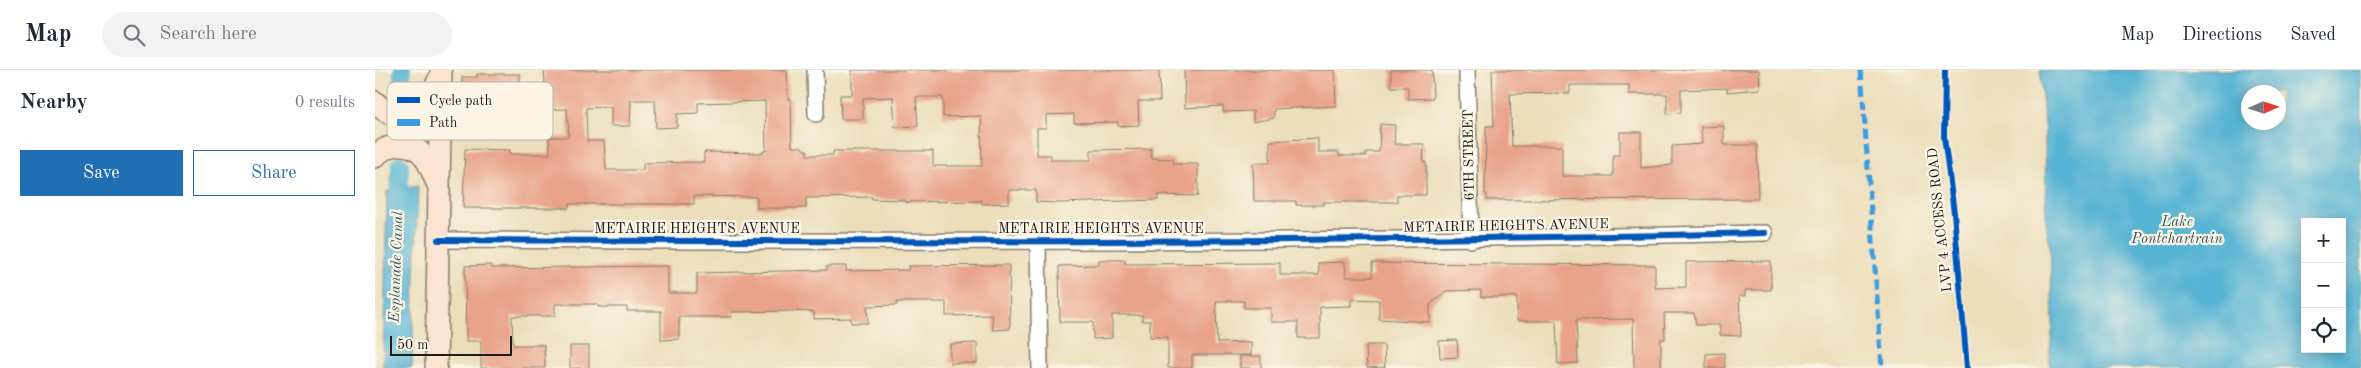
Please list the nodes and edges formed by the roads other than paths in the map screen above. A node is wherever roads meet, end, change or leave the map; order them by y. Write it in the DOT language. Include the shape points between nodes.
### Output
graph roads {
  1 [pos="815,70"];
  2 [pos="1467,70"];
  3 [pos="375,102"];
  4 [pos="387,111"];
  5 [pos="816,114"];
  6 [pos="440,140"];
  7 [pos="375,157"];
  8 [pos="439,188"];
  9 [pos="1765,233"];
  10 [pos="438,240"];
  11 [pos="1471,240"];
  12 [pos="1037,243"];
  13 [pos="437,368"];
  14 [pos="1040,368"];
  1 -- 5 [label="street"];
  2 -- 11 [label="street, 6TH STREET"];
  3 -- 4 [label="main road"];
  6 -- 8 [label="main road"];
  7 -- 8 [label="main road" via="391,146 403,144 415,148 424,156"];
  8 -- 10 [label="main road"];
  9 -- 11 [label="street, METAIRIE HEIGHTS AVENUE"];
  10 -- 12 [label="street, METAIRIE HEIGHTS AVENUE"];
  10 -- 13 [label="main road"];
  11 -- 12 [label="street, METAIRIE HEIGHTS AVENUE"];
  12 -- 14 [label="street"];
}
